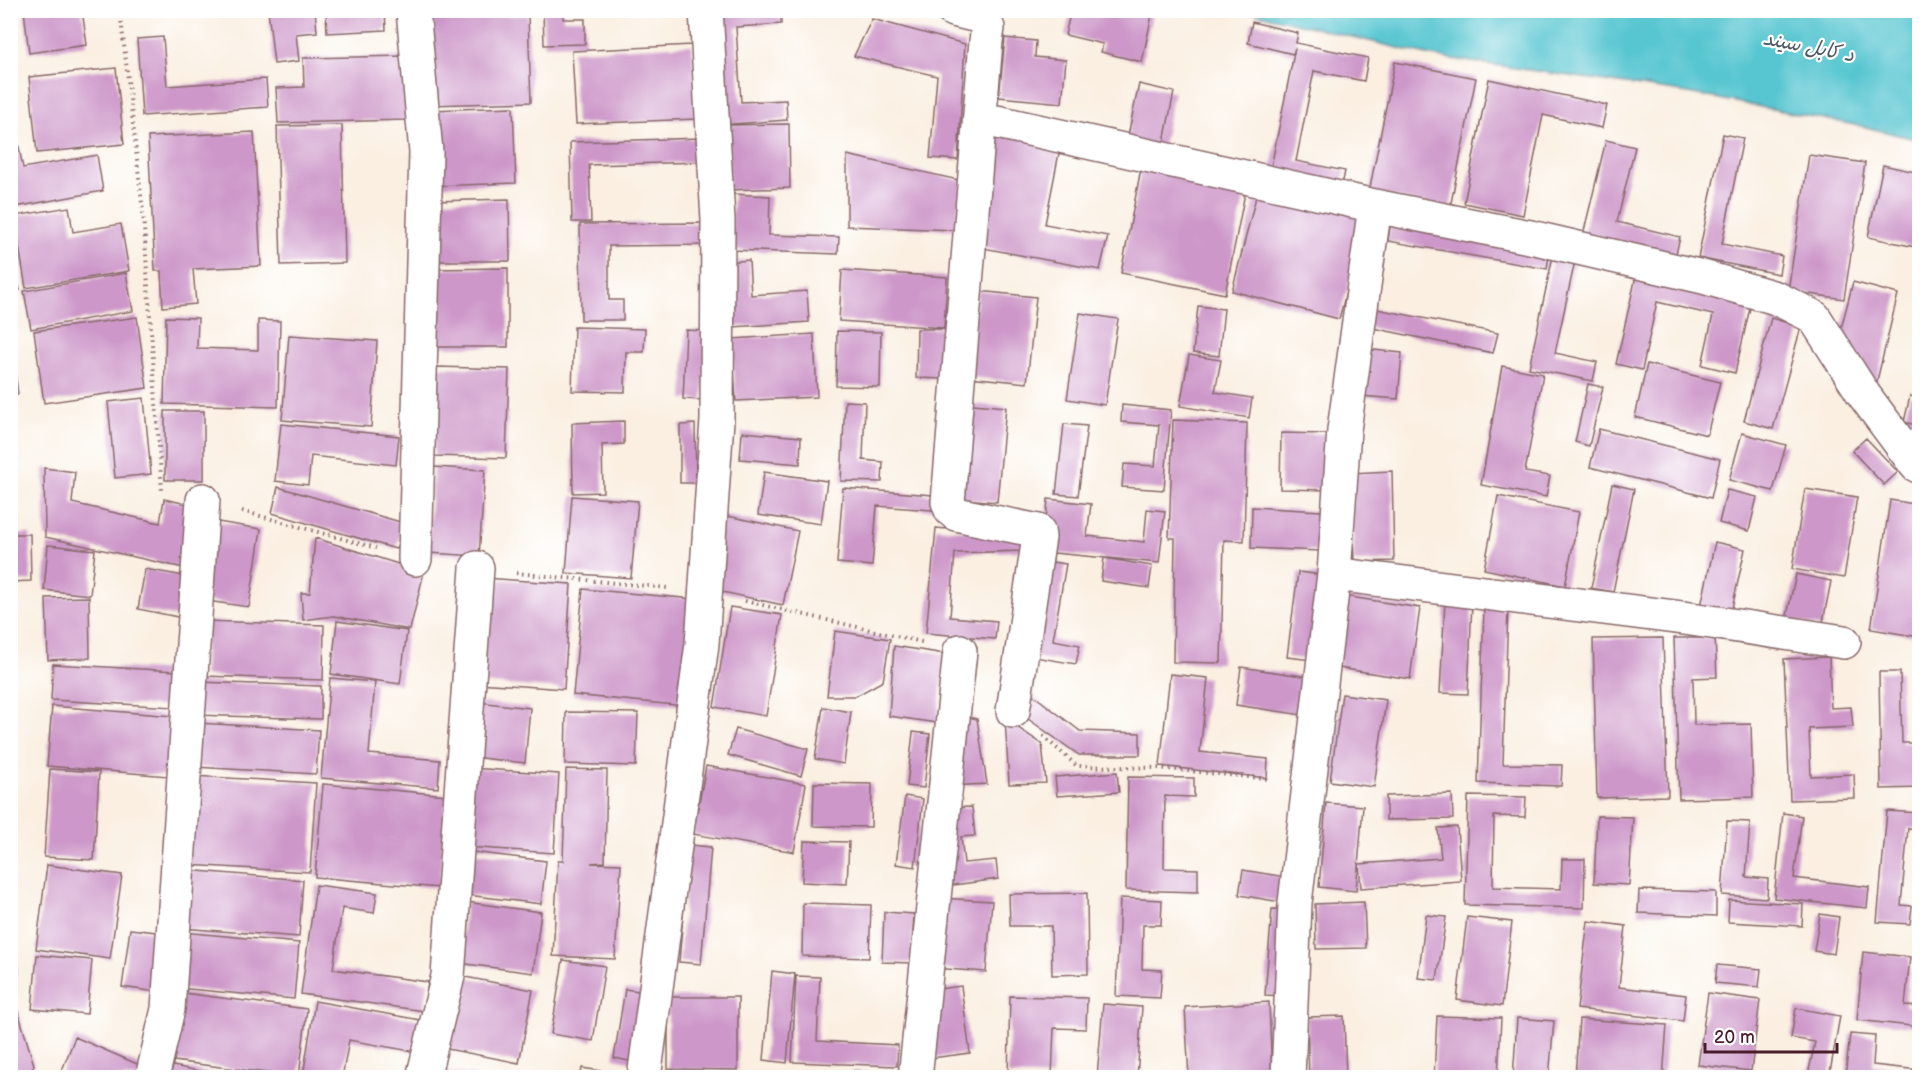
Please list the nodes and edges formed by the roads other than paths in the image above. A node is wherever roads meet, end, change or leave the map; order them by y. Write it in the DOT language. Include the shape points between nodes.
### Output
graph roads {
  1 [pos="413,10"];
  2 [pos="706,10"];
  3 [pos="953,10"];
  4 [pos="997,122"];
  5 [pos="1375,206"];
  6 [pos="1920,467"];
  7 [pos="203,500"];
  8 [pos="415,559"];
  9 [pos="477,568"];
  10 [pos="1334,574"];
  11 [pos="1844,642"];
  12 [pos="960,651"];
  13 [pos="1013,711"];
  14 [pos="152,1077"];
  15 [pos="423,1077"];
  16 [pos="644,1077"];
  17 [pos="915,1077"];
  18 [pos="1288,1077"];
  1 -- 8 [label="street" via="426,152"];
  2 -- 16 [label="street" via="718,220 717,420 702,644"];
  3 -- 13 [label="street" via="982,17 988,28 948,502 956,514 1038,531"];
  4 -- 5 [label="street"];
  5 -- 6 [label="street" via="1535,238 1776,298 1814,317 1864,394"];
  5 -- 10 [label="street" via="1344,430"];
  7 -- 14 [label="street" via="168,1008"];
  9 -- 15 [label="street" via="448,976"];
  10 -- 11 [label="street"];
  10 -- 18 [label="street" via="1295,903"];
  12 -- 17 [label="street"];
}
